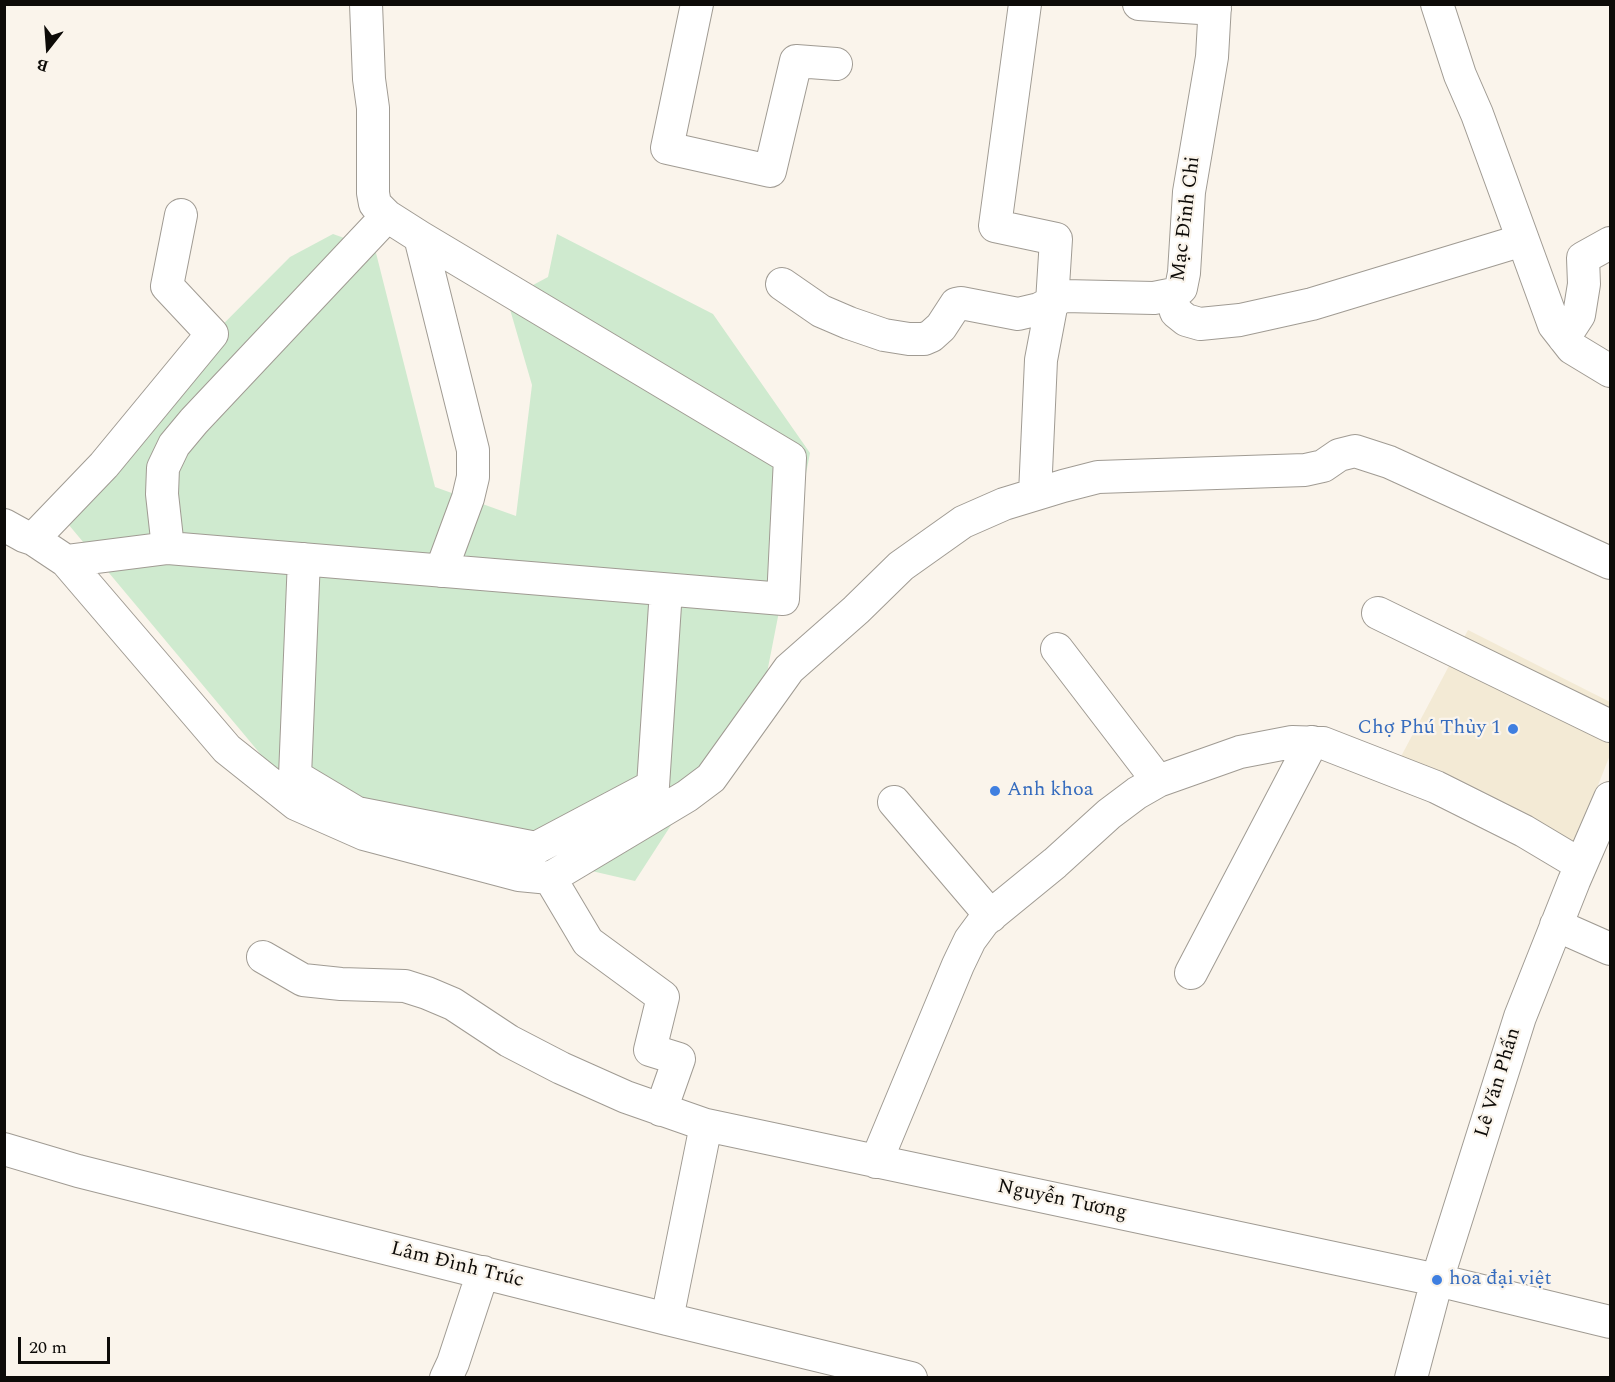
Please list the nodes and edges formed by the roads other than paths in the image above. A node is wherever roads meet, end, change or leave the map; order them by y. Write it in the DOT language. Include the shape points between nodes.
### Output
graph roads {
  1 [pos="366,4"];
  2 [pos="697,4"];
  3 [pos="1025,4"];
  4 [pos="1139,4"];
  5 [pos="1437,4"];
  6 [pos="1215,7"];
  7 [pos="836,64"];
  8 [pos="181,215"];
  9 [pos="387,216"];
  10 [pos="420,237"];
  11 [pos="1523,240"];
  12 [pos="1611,243"];
  13 [pos="782,284"];
  14 [pos="1171,295"];
  15 [pos="1052,302"];
  16 [pos="1564,339"];
  17 [pos="1611,371"];
  18 [pos="1035,494"];
  19 [pos="4,525"];
  20 [pos="33,539"];
  21 [pos="168,548"];
  22 [pos="304,559"];
  23 [pos="66,561"];
  24 [pos="1611,563"];
  25 [pos="441,571"];
  26 [pos="666,590"];
  27 [pos="1378,614"];
  28 [pos="1057,648"];
  29 [pos="1611,726"];
  30 [pos="1312,742"];
  31 [pos="1158,781"];
  32 [pos="1611,798"];
  33 [pos="894,802"];
  34 [pos="1581,865"];
  35 [pos="550,878"];
  36 [pos="991,916"];
  37 [pos="1556,925"];
  38 [pos="1611,949"];
  39 [pos="263,957"];
  40 [pos="1191,973"];
  41 [pos="661,1110"];
  42 [pos="706,1125"];
  43 [pos="4,1149"];
  44 [pos="876,1162"];
  45 [pos="483,1272"];
  46 [pos="1437,1280"];
  47 [pos="667,1319"];
  48 [pos="1611,1322"];
  49 [pos="446,1377"];
  50 [pos="911,1377"];
  51 [pos="1411,1377"];
  1 -- 9 [label="street" via="373,108 373,194 375,204"];
  2 -- 7 [label="street" via="667,148 770,171 796,62"];
  3 -- 15 [label="street" via="995,226 1056,239"];
  4 -- 6 [label="street"];
  5 -- 11 [label="street"];
  6 -- 14 [label="street, Mạc Đĩnh Chi" via="1212,57 1189,192 1184,273 1181,288"];
  8 -- 20 [label="street" via="167,286 212,333 104,465"];
  9 -- 10 [label="street"];
  9 -- 21 [label="street" via="174,445 163,468"];
  10 -- 25 [label="street" via="473,450 468,498"];
  10 -- 26 [label="street" via="790,458 783,599"];
  11 -- 14 [label="street" via="1312,304 1240,320 1200,324 1186,320 1176,312"];
  11 -- 16 [label="street" via="1554,325"];
  12 -- 16 [label="street" via="1583,258 1579,315"];
  13 -- 15 [label="street, Mạc Đĩnh Chi" via="821,311 884,335 909,339 931,336 956,304 1018,314"];
  14 -- 15 [label="street, Mạc Đĩnh Chi" via="1064,296"];
  15 -- 18 [label="street" via="1041,360"];
  16 -- 17 [label="street"];
  18 -- 24 [label="street" via="1098,477 1305,470 1355,451 1389,462"];
  18 -- 35 [label="street" via="963,522 901,566 789,669 711,778"];
  19 -- 20 [label="street"];
  20 -- 23 [label="street"];
  21 -- 22 [label="street"];
  21 -- 23 [label="street"];
  22 -- 25 [label="street"];
  22 -- 26 [label="street" via="295,776 357,813 536,849 653,786"];
  23 -- 35 [label="street" via="227,749 296,804 364,834 519,875"];
  25 -- 26 [label="street"];
  27 -- 29 [label="street"];
  28 -- 31 [label="street"];
  30 -- 31 [label="street" via="1240,752"];
  30 -- 34 [label="street" via="1344,750 1436,787"];
  30 -- 40 [label="street"];
  31 -- 36 [label="street" via="1109,814"];
  32 -- 34 [label="street, Lê Văn Phấn"];
  33 -- 36 [label="street"];
  34 -- 37 [label="street, Lê Văn Phấn"];
  35 -- 41 [label="street" via="588,942 663,997 650,1050 679,1059"];
  36 -- 44 [label="street" via="970,940 958,965"];
  37 -- 38 [label="street"];
  37 -- 46 [label="street, Lê Văn Phấn" via="1520,1017"];
  39 -- 41 [label="street, Nguyễn Tương" via="303,980 405,986 428,993 561,1068"];
  41 -- 42 [label="street, Nguyễn Tương"];
  42 -- 44 [label="street, Nguyễn Tương"];
  42 -- 47 [label="street"];
  43 -- 45 [label="street, Lâm Đình Trúc"];
  44 -- 46 [label="street, Nguyễn Tương"];
  45 -- 47 [label="street, Lâm Đình Trúc"];
  45 -- 49 [label="street"];
  46 -- 48 [label="street, Nguyễn Tương"];
  46 -- 51 [label="street, Lê Văn Phấn"];
  47 -- 50 [label="street, Lâm Đình Trúc"];
}
